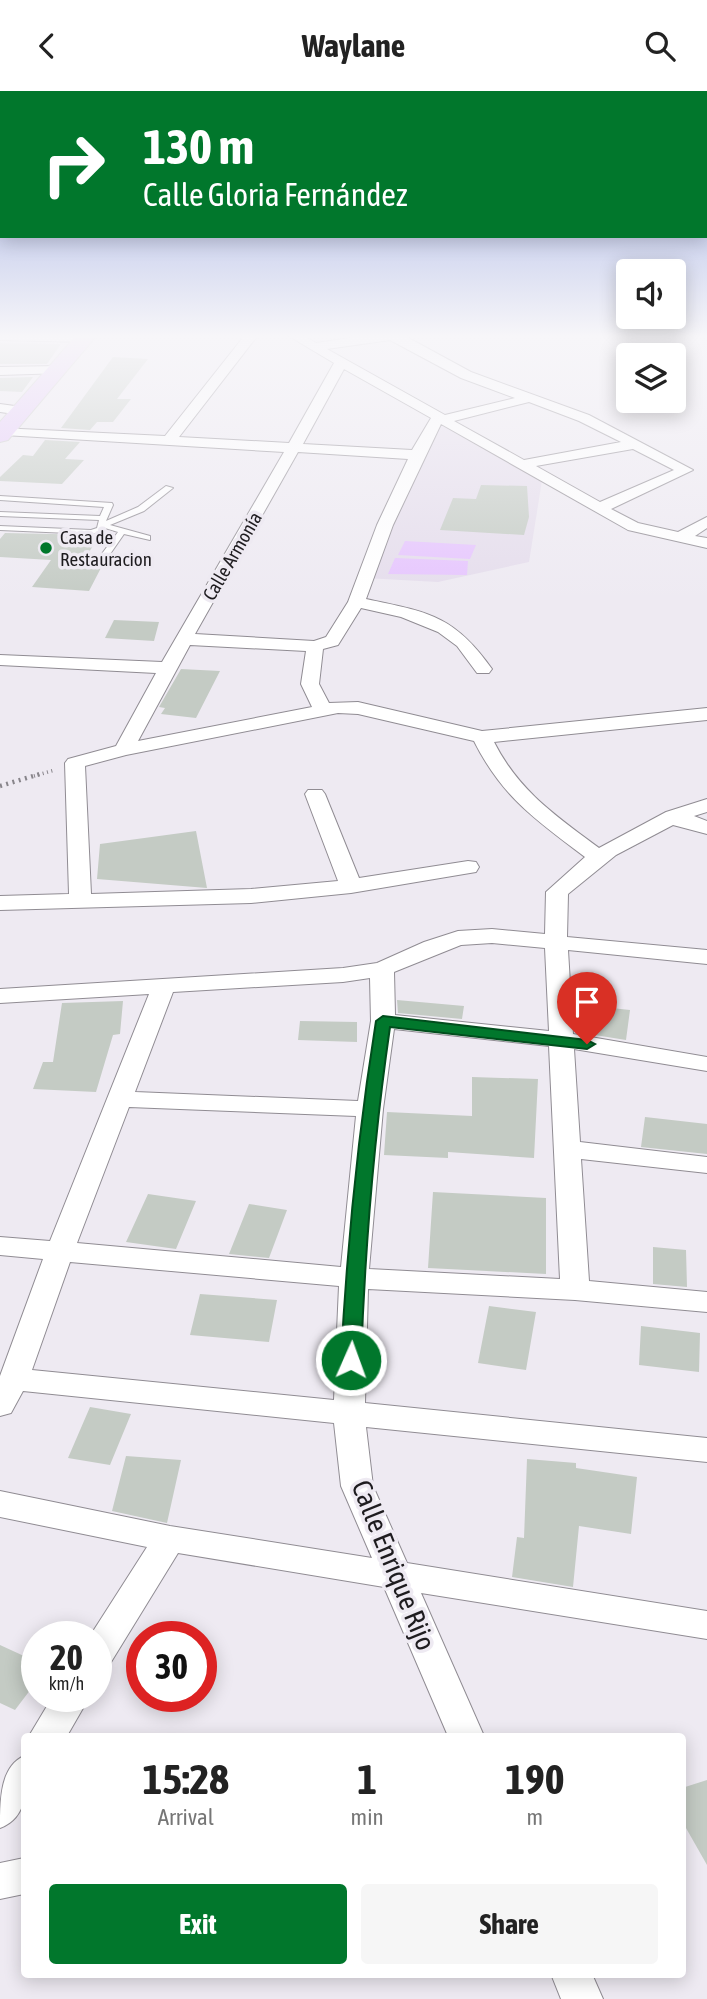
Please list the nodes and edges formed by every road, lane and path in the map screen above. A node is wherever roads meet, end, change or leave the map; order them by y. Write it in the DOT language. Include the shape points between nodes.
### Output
graph roads {
  1 [pos="182,424"];
  2 [pos="308,424"];
  3 [pos="437,424"];
  4 [pos="453,424"];
  5 [pos="596,424"];
  6 [pos="2,433"];
  7 [pos="168,442"];
  8 [pos="636,444"];
  9 [pos="295,448"];
  10 [pos="417,455"];
  11 [pos="524,464"];
  12 [pos="169,488"];
  13 [pos="0,498"];
  14 [pos="600,508"];
  15 [pos="0,514"];
  16 [pos="103,521"];
  17 [pos="707,522"];
  18 [pos="0,528"];
  19 [pos="122,531"];
  20 [pos="147,538"];
  21 [pos="679,538"];
  22 [pos="707,543"];
  23 [pos="105,555"];
  24 [pos="356,602"];
  25 [pos="183,639"];
  26 [pos="315,646"];
  27 [pos="1,661"];
  28 [pos="166,668"];
  29 [pos="483,669"];
  30 [pos="322,709"];
  31 [pos="707,714"];
  32 [pos="482,737"];
  33 [pos="124,750"];
  34 [pos="75,763"];
  35 [pos="0,786"];
  36 [pos="314,794"];
  37 [pos="707,805"];
  38 [pos="673,816"];
  39 [pos="707,828"];
  40 [pos="596,856"];
  41 [pos="468,867"];
  42 [pos="352,886"];
  43 [pos="80,901"];
  44 [pos="0,903"];
  45 [pos="555,943"];
  46 [pos="707,957"];
  47 [pos="382,969"];
  48 [pos="163,988"];
  49 [pos="0,996"];
  50 [pos="383,1021"];
  51 [pos="563,1040"];
  52 [pos="707,1064"];
  53 [pos="120,1099"];
  54 [pos="370,1109"];
  55 [pos="567,1149"];
  56 [pos="707,1165"];
  57 [pos="0,1246"];
  58 [pos="60,1250"];
  59 [pos="354,1278"];
  60 [pos="575,1290"];
  61 [pos="707,1302"];
  62 [pos="7,1392"];
  63 [pos="349,1415"];
  64 [pos="707,1450"];
  65 [pos="0,1504"];
  66 [pos="170,1539"];
  67 [pos="395,1576"];
  68 [pos="707,1625"];
  69 [pos="112,1631"];
  70 [pos="62,1712"];
  71 [pos="49,1733"];
  72 [pos="465,1733"];
  73 [pos="21,1777"];
  74 [pos="0,1811"];
  75 [pos="21,1876"];
  76 [pos="0,1881"];
  77 [pos="573,1978"];
  78 [pos="582,1999"];
  1 -- 7 [label="street"];
  2 -- 9 [label="street, Calle Armonía"];
  3 -- 10 [label="street"];
  4 -- 11 [label="street"];
  5 -- 8 [label="street"];
  6 -- 7 [label="street"];
  7 -- 9 [label="street"];
  8 -- 11 [label="street"];
  8 -- 14 [label="street" via="686,470"];
  9 -- 10 [label="street"];
  9 -- 25 [label="street, Calle Armonía"];
  10 -- 24 [label="street" via="384,525"];
  11 -- 14 [label="street"];
  12 -- 16 [label="lane" via="141,509"];
  13 -- 16 [label="lane" via="108,503"];
  14 -- 21 [label="street" via="633,527"];
  15 -- 16 [label="lane"];
  16 -- 18 [label="lane" via="99,531 92,532"];
  16 -- 19 [label="lane"];
  17 -- 21 [label="street"];
  19 -- 20 [label="lane"];
  19 -- 23 [label="lane"];
  21 -- 22 [label="street"];
  24 -- 26 [label="street" via="331,641"];
  24 -- 29 [label="street" via="410,614 445,629 457,636"];
  25 -- 26 [label="street"];
  25 -- 28 [label="street, Calle Armonía"];
  26 -- 30 [label="street" via="310,684"];
  27 -- 28 [label="street"];
  28 -- 33 [label="street, Calle Armonía"];
  30 -- 32 [label="street" via="358,708"];
  30 -- 33 [label="street"];
  31 -- 32 [label="street"];
  32 -- 40 [label="street" via="498,769 529,805"];
  33 -- 34 [label="street"];
  34 -- 35 [label="path"];
  34 -- 43 [label="street"];
  36 -- 42 [label="street"];
  37 -- 38 [label="street"];
  38 -- 39 [label="street"];
  38 -- 40 [label="street"];
  40 -- 45 [label="street" via="557,892"];
  41 -- 42 [label="street"];
  42 -- 43 [label="street" via="251,896"];
  43 -- 44 [label="street"];
  45 -- 46 [label="street"];
  45 -- 47 [label="street" via="492,936 458,938"];
  45 -- 51 [label="street"];
  47 -- 48 [label="street"];
  47 -- 50 [label="street, Calle Enrique Rijo"];
  48 -- 49 [label="street"];
  48 -- 53 [label="street"];
  50 -- 51 [label="street"];
  50 -- 54 [label="street, Calle Enrique Rijo"];
  51 -- 52 [label="street"];
  51 -- 55 [label="street"];
  53 -- 54 [label="street"];
  53 -- 58 [label="street"];
  54 -- 59 [label="street, Calle Enrique Rijo"];
  55 -- 56 [label="street"];
  55 -- 60 [label="street"];
  57 -- 58 [label="street"];
  58 -- 59 [label="street"];
  58 -- 62 [label="street"];
  59 -- 60 [label="street"];
  59 -- 63 [label="street, Calle Enrique Rijo"];
  60 -- 61 [label="street"];
  62 -- 63 [label="street"];
  63 -- 64 [label="street"];
  63 -- 67 [label="street, Calle Enrique Rijo" via="357,1486"];
  65 -- 66 [label="street"];
  66 -- 67 [label="street"];
  66 -- 69 [label="street"];
  67 -- 68 [label="street"];
  67 -- 72 [label="street, Calle Enrique Rijo"];
  70 -- 71 [label="street"];
  73 -- 74 [label="street"];
  75 -- 76 [label="street"];
  77 -- 78 [label="street"];
}
